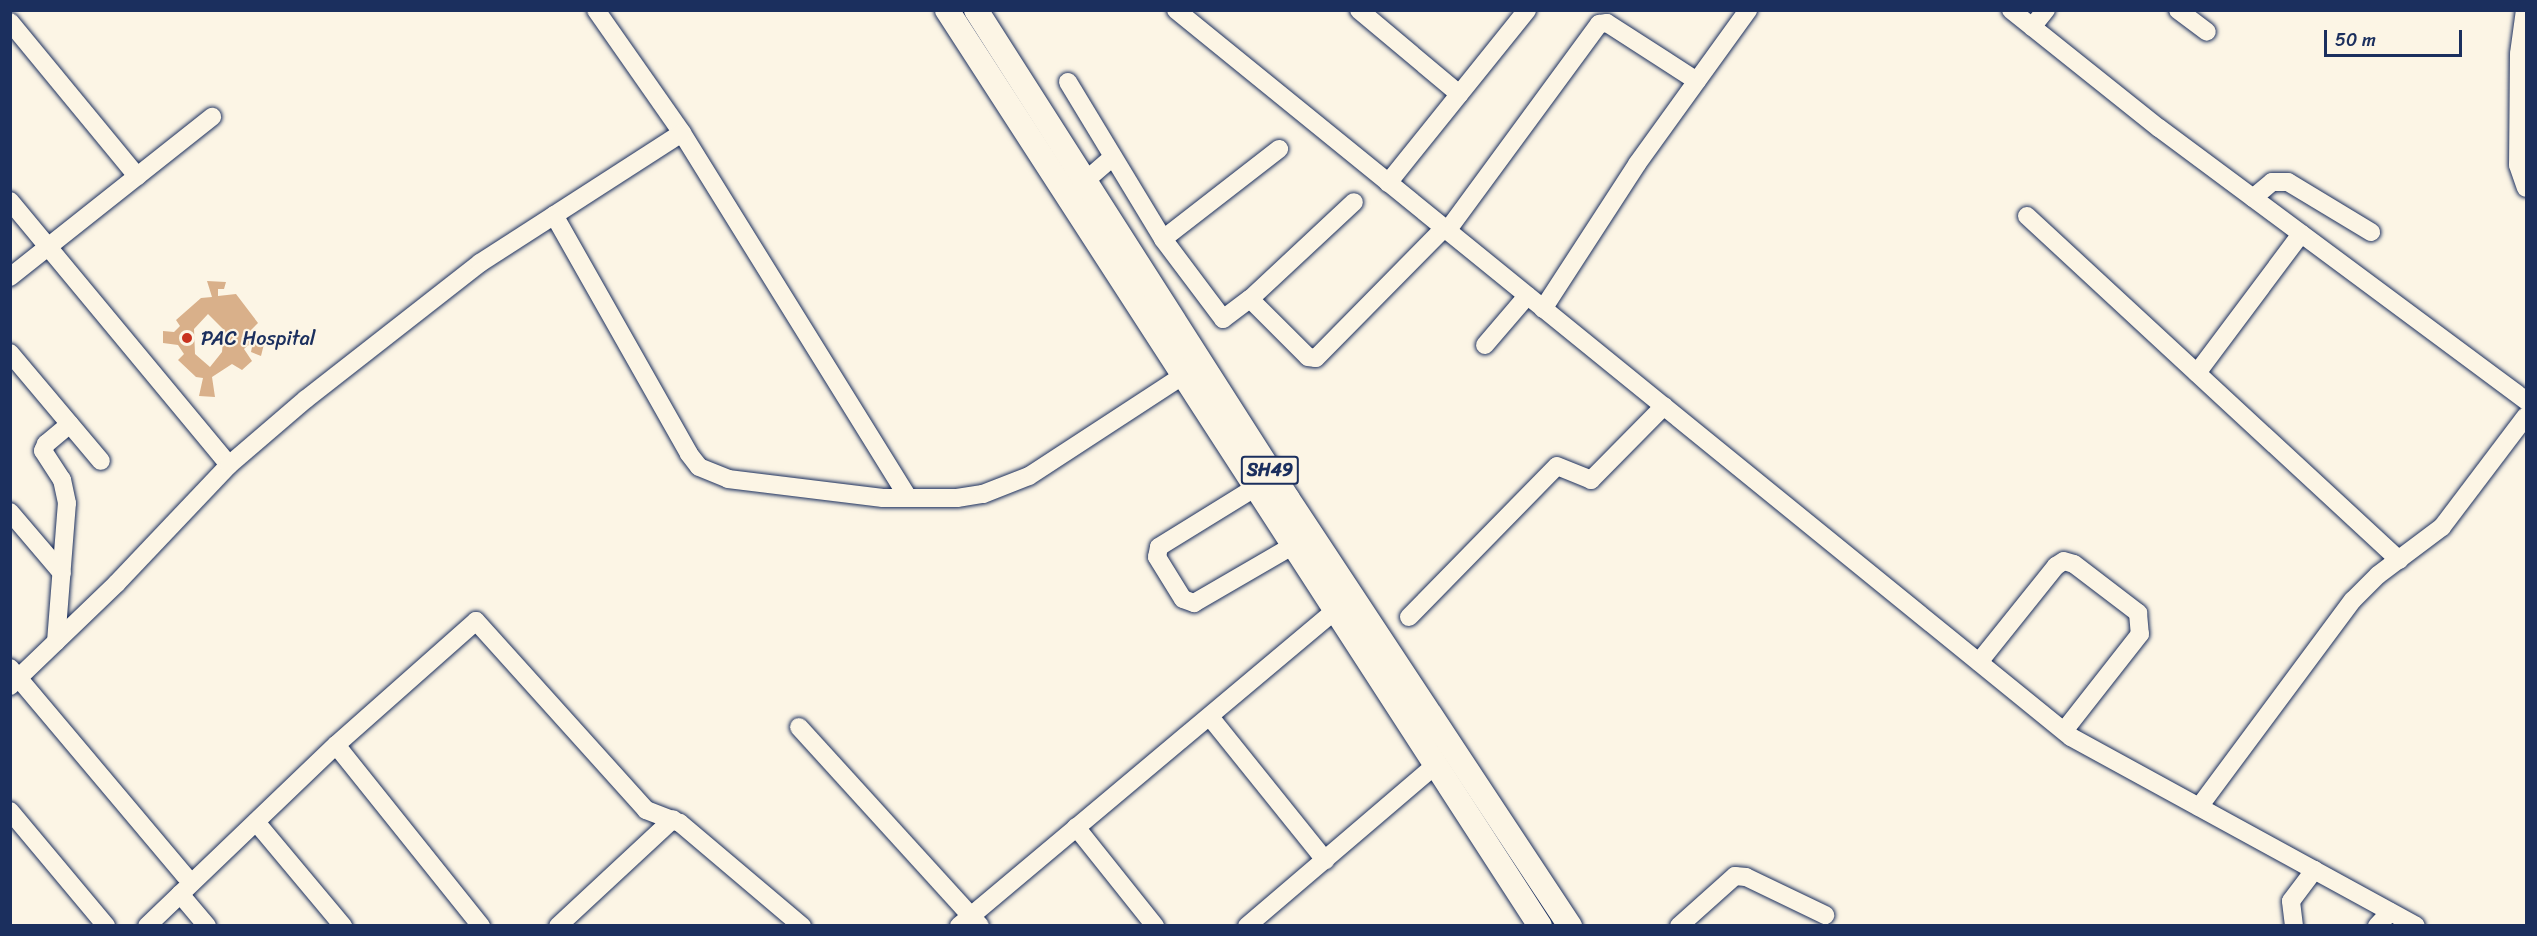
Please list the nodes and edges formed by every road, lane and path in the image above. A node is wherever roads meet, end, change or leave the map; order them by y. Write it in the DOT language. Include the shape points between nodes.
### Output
graph roads {
  1 [pos="596,10"];
  2 [pos="947,10"];
  3 [pos="976,10"];
  4 [pos="1176,10"];
  5 [pos="1359,10"];
  6 [pos="1527,10"];
  7 [pos="1748,10"];
  8 [pos="2046,10"];
  9 [pos="2178,10"];
  10 [pos="2525,10"];
  11 [pos="2020,16"];
  12 [pos="10,22"];
  13 [pos="2207,32"];
  14 [pos="1697,81"];
  15 [pos="1068,82"];
  16 [pos="1459,94"];
  17 [pos="212,117"];
  18 [pos="682,133"];
  19 [pos="1279,149"];
  20 [pos="1112,158"];
  21 [pos="137,176"];
  22 [pos="1084,182"];
  23 [pos="1388,183"];
  24 [pos="2526,188"];
  25 [pos="2253,198"];
  26 [pos="10,201"];
  27 [pos="1354,202"];
  28 [pos="554,215"];
  29 [pos="2027,216"];
  30 [pos="1445,230"];
  31 [pos="2371,232"];
  32 [pos="2301,234"];
  33 [pos="1163,239"];
  34 [pos="50,246"];
  35 [pos="10,277"];
  36 [pos="1527,296"];
  37 [pos="1250,299"];
  38 [pos="1543,309"];
  39 [pos="1485,345"];
  40 [pos="10,352"];
  41 [pos="2197,373"];
  42 [pos="1184,375"];
  43 [pos="2526,401"];
  44 [pos="1664,406"];
  45 [pos="2526,416"];
  46 [pos="70,424"];
  47 [pos="101,461"];
  48 [pos="229,465"];
  49 [pos="1256,487"];
  50 [pos="908,498"];
  51 [pos="10,512"];
  52 [pos="1294,545"];
  53 [pos="2399,560"];
  54 [pos="62,573"];
  55 [pos="1338,608"];
  56 [pos="1409,617"];
  57 [pos="57,642"];
  58 [pos="1979,662"];
  59 [pos="13,677"];
  60 [pos="1210,717"];
  61 [pos="799,727"];
  62 [pos="2064,731"];
  63 [pos="336,745"];
  64 [pos="1437,764"];
  65 [pos="2199,807"];
  66 [pos="10,811"];
  67 [pos="673,819"];
  68 [pos="256,822"];
  69 [pos="1076,827"];
  70 [pos="1325,860"];
  71 [pos="2314,870"];
  72 [pos="185,876"];
  73 [pos="180,894"];
  74 [pos="2390,912"];
  75 [pos="1825,915"];
  76 [pos="970,922"];
  77 [pos="106,926"];
  78 [pos="147,926"];
  79 [pos="207,926"];
  80 [pos="343,926"];
  81 [pos="482,926"];
  82 [pos="558,926"];
  83 [pos="802,926"];
  84 [pos="1155,926"];
  85 [pos="1246,926"];
  86 [pos="1540,926"];
  87 [pos="1570,926"];
  88 [pos="1678,926"];
  89 [pos="2294,926"];
  90 [pos="2377,926"];
  91 [pos="2416,926"];
  1 -- 18 [label="street"];
  2 -- 42 [label="main road, SH49"];
  3 -- 22 [label="main road, SH49"];
  4 -- 23 [label="street"];
  5 -- 16 [label="street"];
  6 -- 16 [label="street"];
  7 -- 14 [label="street"];
  8 -- 11 [label="street"];
  9 -- 13 [label="street"];
  10 -- 24 [label="street" via="2519,54 2518,165"];
  11 -- 25 [label="street"];
  12 -- 21 [label="street"];
  14 -- 30 [label="street" via="1607,23 1599,24"];
  14 -- 38 [label="street" via="1637,164"];
  15 -- 20 [label="street"];
  16 -- 23 [label="street"];
  17 -- 21 [label="street"];
  18 -- 28 [label="street"];
  18 -- 50 [label="street"];
  19 -- 33 [label="street"];
  20 -- 22 [label="street"];
  20 -- 33 [label="street"];
  21 -- 34 [label="street"];
  22 -- 87 [label="main road, SH49"];
  23 -- 30 [label="street"];
  25 -- 31 [label="street" via="2279,179"];
  25 -- 32 [label="street"];
  26 -- 34 [label="street"];
  27 -- 37 [label="street"];
  28 -- 48 [label="street" via="480,263 306,399"];
  28 -- 50 [label="street" via="699,467 728,479 794,490"];
  29 -- 41 [label="street"];
  30 -- 36 [label="street"];
  30 -- 37 [label="street" via="1316,358 1308,357"];
  32 -- 41 [label="street"];
  32 -- 43 [label="street"];
  33 -- 37 [label="street" via="1219,317 1227,318"];
  34 -- 35 [label="street"];
  34 -- 48 [label="street"];
  36 -- 38 [label="street"];
  36 -- 39 [label="street"];
  38 -- 44 [label="street"];
  40 -- 46 [label="street"];
  41 -- 53 [label="street"];
  42 -- 49 [label="main road, SH49"];
  42 -- 50 [label="street" via="1007,487 957,498"];
  44 -- 56 [label="street" via="1591,480 1557,466"];
  44 -- 58 [label="street"];
  45 -- 53 [label="street" via="2442,527"];
  46 -- 47 [label="street"];
  46 -- 54 [label="street" via="43,451 66,492"];
  48 -- 57 [label="street"];
  49 -- 52 [label="main road, SH49"];
  49 -- 52 [label="street" via="1159,547 1157,556 1183,599 1194,603"];
  51 -- 54 [label="street"];
  52 -- 55 [label="main road, SH49"];
  53 -- 65 [label="street" via="2353,600"];
  54 -- 57 [label="street"];
  55 -- 60 [label="street"];
  55 -- 64 [label="main road, SH49"];
  57 -- 59 [label="street"];
  58 -- 62 [label="street"];
  58 -- 62 [label="street" via="2064,561 2074,564 2138,613 2140,634"];
  59 -- 72 [label="street"];
  60 -- 69 [label="street"];
  60 -- 70 [label="street"];
  61 -- 76 [label="street"];
  62 -- 65 [label="street"];
  63 -- 67 [label="street" via="476,621 646,810"];
  63 -- 68 [label="street"];
  63 -- 81 [label="street"];
  64 -- 70 [label="street"];
  64 -- 86 [label="main road, SH49"];
  65 -- 71 [label="street"];
  66 -- 77 [label="street"];
  67 -- 82 [label="street"];
  67 -- 83 [label="street"];
  68 -- 73 [label="street"];
  68 -- 80 [label="street"];
  69 -- 76 [label="street"];
  69 -- 84 [label="street"];
  70 -- 85 [label="street"];
  71 -- 74 [label="street"];
  71 -- 89 [label="street" via="2291,901"];
  73 -- 78 [label="street"];
  73 -- 79 [label="street"];
  74 -- 90 [label="street"];
  74 -- 91 [label="street"];
  75 -- 88 [label="street" via="1746,877 1735,876"];
}
